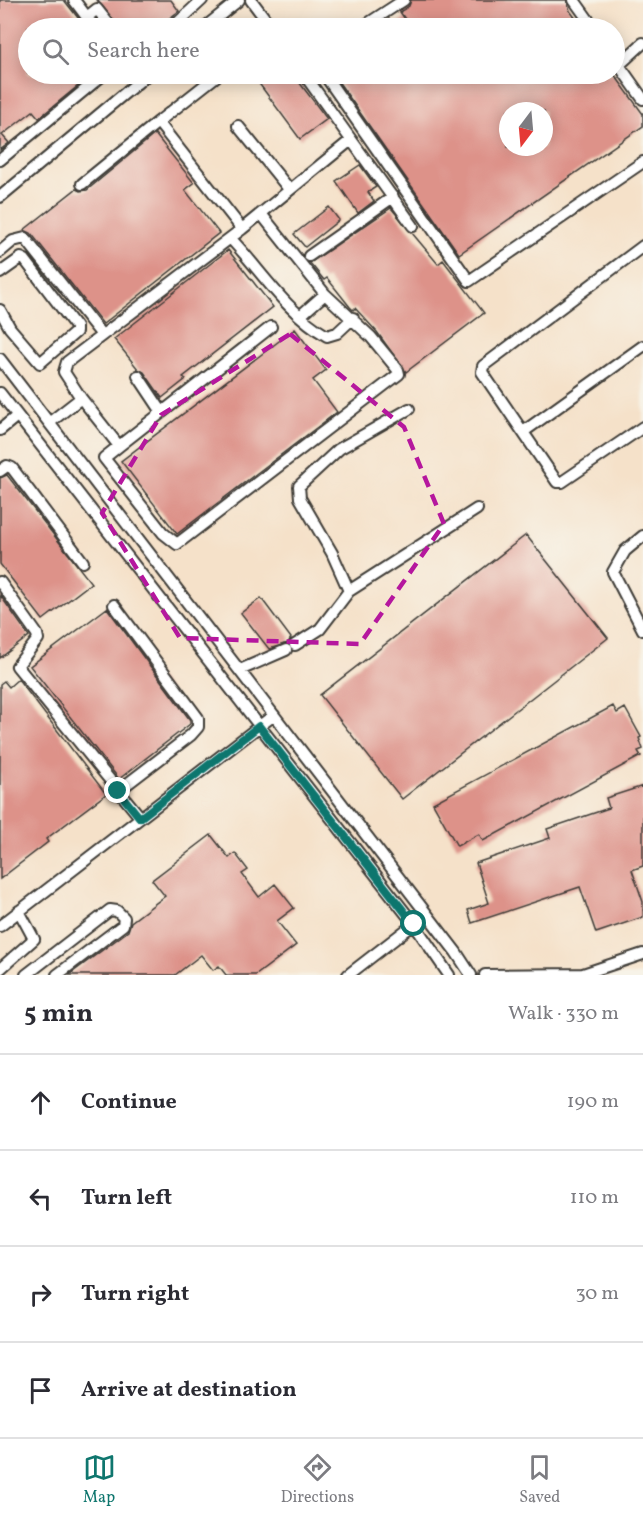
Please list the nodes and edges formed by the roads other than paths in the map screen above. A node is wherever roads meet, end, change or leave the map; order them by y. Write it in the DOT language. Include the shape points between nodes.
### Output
graph roads {
  1 [pos="74,0"];
  2 [pos="202,0"];
  3 [pos="240,0"];
  4 [pos="251,0"];
  5 [pos="404,0"];
  6 [pos="574,0"];
  7 [pos="93,5"];
  8 [pos="87,17"];
  9 [pos="104,18"];
  10 [pos="183,18"];
  11 [pos="217,18"];
  12 [pos="264,18"];
  13 [pos="376,18"];
  14 [pos="587,18"];
  15 [pos="643,43"];
  16 [pos="625,55"];
  17 [pos="625,73"];
  18 [pos="92,84"];
  19 [pos="126,84"];
  20 [pos="206,84"];
  21 [pos="311,84"];
  22 [pos="331,84"];
  23 [pos="643,99"];
  24 [pos="158,122"];
  25 [pos="238,126"];
  26 [pos="351,140"];
  27 [pos="0,159"];
  28 [pos="643,162"];
  29 [pos="82,184"];
  30 [pos="289,189"];
  31 [pos="0,197"];
  32 [pos="393,198"];
  33 [pos="262,215"];
  34 [pos="413,225"];
  35 [pos="242,229"];
  36 [pos="232,240"];
  37 [pos="643,246"];
  38 [pos="0,252"];
  39 [pos="309,256"];
  40 [pos="0,273"];
  41 [pos="325,294"];
  42 [pos="0,310"];
  43 [pos="300,316"];
  44 [pos="353,318"];
  45 [pos="271,327"];
  46 [pos="5,331"];
  47 [pos="102,334"];
  48 [pos="643,346"];
  49 [pos="0,359"];
  50 [pos="138,376"];
  51 [pos="0,393"];
  52 [pos="81,398"];
  53 [pos="409,409"];
  54 [pos="162,412"];
  55 [pos="18,416"];
  56 [pos="49,423"];
  57 [pos="643,427"];
  58 [pos="0,430"];
  59 [pos="523,432"];
  60 [pos="119,446"];
  61 [pos="0,471"];
  62 [pos="477,509"];
  63 [pos="643,536"];
  64 [pos="83,562"];
  65 [pos="0,582"];
  66 [pos="349,591"];
  67 [pos="114,605"];
  68 [pos="196,613"];
  69 [pos="182,625"];
  70 [pos="643,630"];
  71 [pos="240,670"];
  72 [pos="274,715"];
  73 [pos="259,726"];
  74 [pos="118,791"];
  75 [pos="140,818"];
  76 [pos="19,911"];
  77 [pos="414,924"];
  78 [pos="0,926"];
  79 [pos="643,954"];
  80 [pos="0,969"];
  81 [pos="26,975"];
  82 [pos="57,975"];
  83 [pos="348,975"];
  84 [pos="449,975"];
  85 [pos="471,975"];
  86 [pos="485,975"];
  1 -- 8 [label="street"];
  2 -- 10 [label="street"];
  3 -- 11 [label="street"];
  4 -- 12 [label="street"];
  5 -- 13 [label="street"];
  6 -- 14 [label="street"];
  7 -- 8 [label="street"];
  7 -- 9 [label="street"];
  15 -- 16 [label="street"];
  17 -- 23 [label="street"];
  18 -- 27 [label="street"];
  19 -- 31 [label="street"];
  20 -- 24 [label="street"];
  21 -- 26 [label="street"];
  22 -- 28 [label="street" via="469,281"];
  24 -- 29 [label="street"];
  24 -- 35 [label="street"];
  25 -- 30 [label="street"];
  26 -- 30 [label="street"];
  26 -- 32 [label="street"];
  30 -- 33 [label="street"];
  32 -- 34 [label="street"];
  32 -- 39 [label="street"];
  33 -- 35 [label="street"];
  33 -- 41 [label="street"];
  35 -- 36 [label="street"];
  36 -- 43 [label="street"];
  36 -- 47 [label="street"];
  37 -- 59 [label="street" via="483,366 482,372"];
  38 -- 47 [label="street" via="25,237"];
  40 -- 46 [label="street" via="21,258 25,260 76,327 76,332 40,363"];
  41 -- 43 [label="street"];
  41 -- 44 [label="street"];
  42 -- 46 [label="street"];
  43 -- 44 [label="street" via="327,336 337,333"];
  44 -- 60 [label="street" via="399,374 177,544 163,533 104,458"];
  45 -- 54 [label="street"];
  47 -- 52 [label="street" via="67,362 64,372"];
  48 -- 59 [label="street"];
  49 -- 56 [label="street"];
  50 -- 54 [label="street"];
  51 -- 55 [label="street"];
  52 -- 56 [label="street"];
  52 -- 60 [label="street"];
  53 -- 66 [label="street" via="339,449 299,486 300,498"];
  54 -- 60 [label="street"];
  55 -- 58 [label="street"];
  55 -- 69 [label="street"];
  56 -- 68 [label="street"];
  57 -- 59 [label="street" via="562,482 557,482"];
  61 -- 64 [label="street" via="7,466 12,468"];
  62 -- 66 [label="street"];
  63 -- 70 [label="street" via="625,551 613,572"];
  65 -- 74 [label="street" via="37,634 38,639 17,666"];
  66 -- 71 [label="street" via="320,629"];
  67 -- 74 [label="street" via="198,718 198,727 191,735"];
  68 -- 69 [label="street"];
  68 -- 71 [label="street"];
  69 -- 73 [label="street"];
  71 -- 72 [label="street"];
  72 -- 73 [label="street"];
  72 -- 85 [label="street"];
  73 -- 75 [label="street"];
  73 -- 77 [label="street"];
  74 -- 75 [label="street"];
  75 -- 76 [label="street"];
  76 -- 78 [label="street"];
  76 -- 80 [label="street" via="34,939"];
  77 -- 83 [label="street"];
  77 -- 84 [label="street"];
  79 -- 86 [label="street" via="583,974"];
  81 -- 82 [label="street" via="110,910 124,918 123,925"];
}
